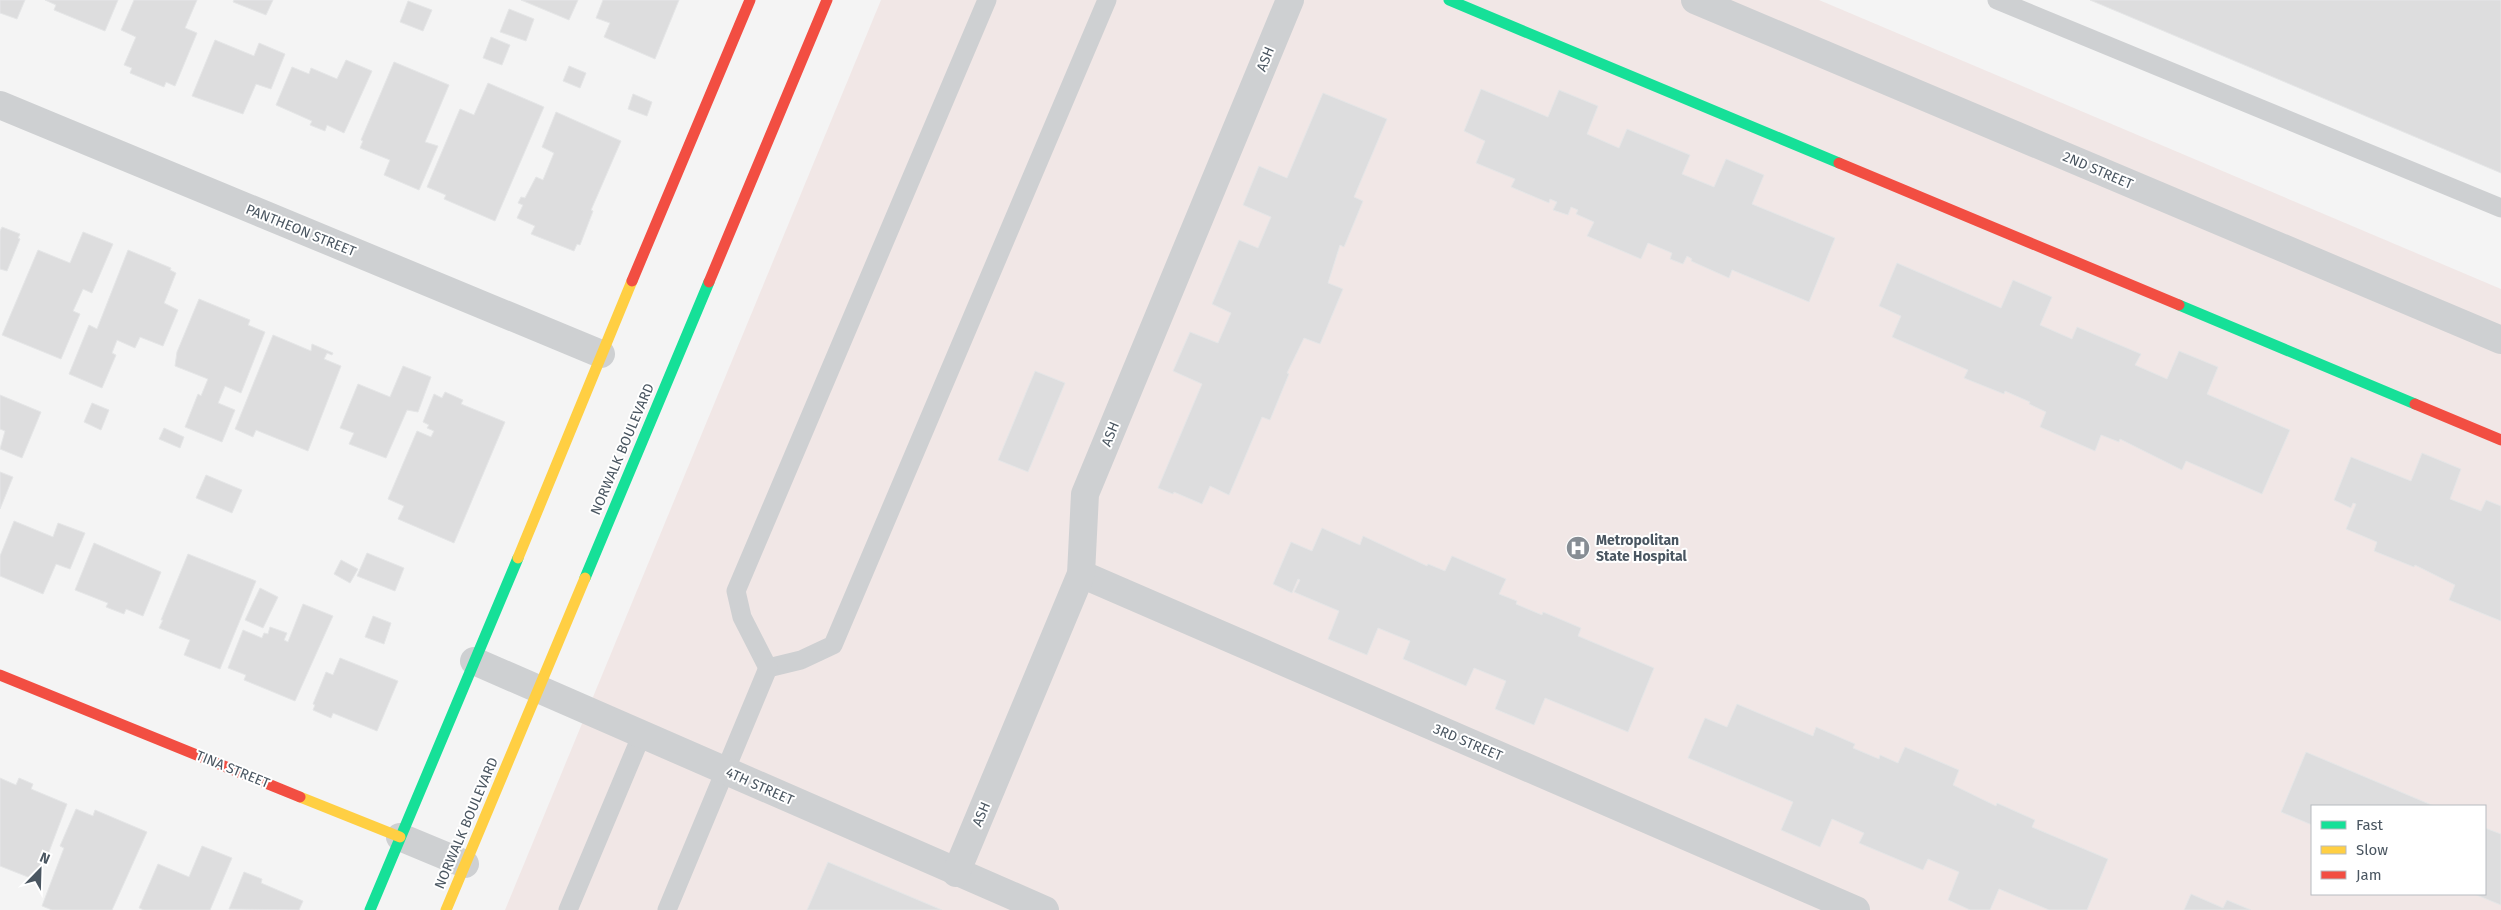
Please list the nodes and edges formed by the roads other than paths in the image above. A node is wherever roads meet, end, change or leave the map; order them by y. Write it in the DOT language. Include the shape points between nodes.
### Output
graph roads {
  1 [pos="750,0"];
  2 [pos="827,0"];
  3 [pos="987,0"];
  4 [pos="1107,0"];
  5 [pos="1290,0"];
  6 [pos="1449,0"];
  7 [pos="1695,0"];
  8 [pos="1997,0"];
  9 [pos="0,105"];
  10 [pos="2501,208"];
  11 [pos="2501,340"];
  12 [pos="601,354"];
  13 [pos="2501,440"];
  14 [pos="1081,574"];
  15 [pos="474,661"];
  16 [pos="768,668"];
  17 [pos="0,675"];
  18 [pos="539,689"];
  19 [pos="642,734"];
  20 [pos="726,771"];
  21 [pos="400,838"];
  22 [pos="465,864"];
  23 [pos="956,873"];
  24 [pos="370,910"];
  25 [pos="446,910"];
  26 [pos="568,910"];
  27 [pos="667,910"];
  28 [pos="1045,910"];
  29 [pos="1856,910"];
  1 -- 12 [label="main road"];
  2 -- 18 [label="main road, NORWALK BOULEVARD"];
  3 -- 16 [label="lane" via="736,591 742,617"];
  4 -- 16 [label="lane" via="833,645 801,660"];
  5 -- 14 [label="street, ASH" via="1085,494"];
  6 -- 13 [label="main road"];
  7 -- 11 [label="street, 2ND STREET"];
  8 -- 10 [label="lane"];
  9 -- 12 [label="street, PANTHEON STREET"];
  12 -- 15 [label="main road"];
  14 -- 23 [label="street, ASH"];
  14 -- 29 [label="street, 3RD STREET"];
  15 -- 18 [label="street, 4TH STREET"];
  15 -- 21 [label="main road"];
  16 -- 20 [label="lane"];
  17 -- 21 [label="main road, TINA STREET"];
  18 -- 19 [label="street, 4TH STREET"];
  18 -- 22 [label="main road, NORWALK BOULEVARD"];
  19 -- 20 [label="street, 4TH STREET"];
  19 -- 26 [label="lane"];
  20 -- 23 [label="street, 4TH STREET"];
  20 -- 27 [label="lane"];
  21 -- 22 [label="street, TINA STREET"];
  21 -- 24 [label="main road"];
  22 -- 25 [label="main road, NORWALK BOULEVARD"];
  23 -- 28 [label="street, 4TH STREET"];
}
